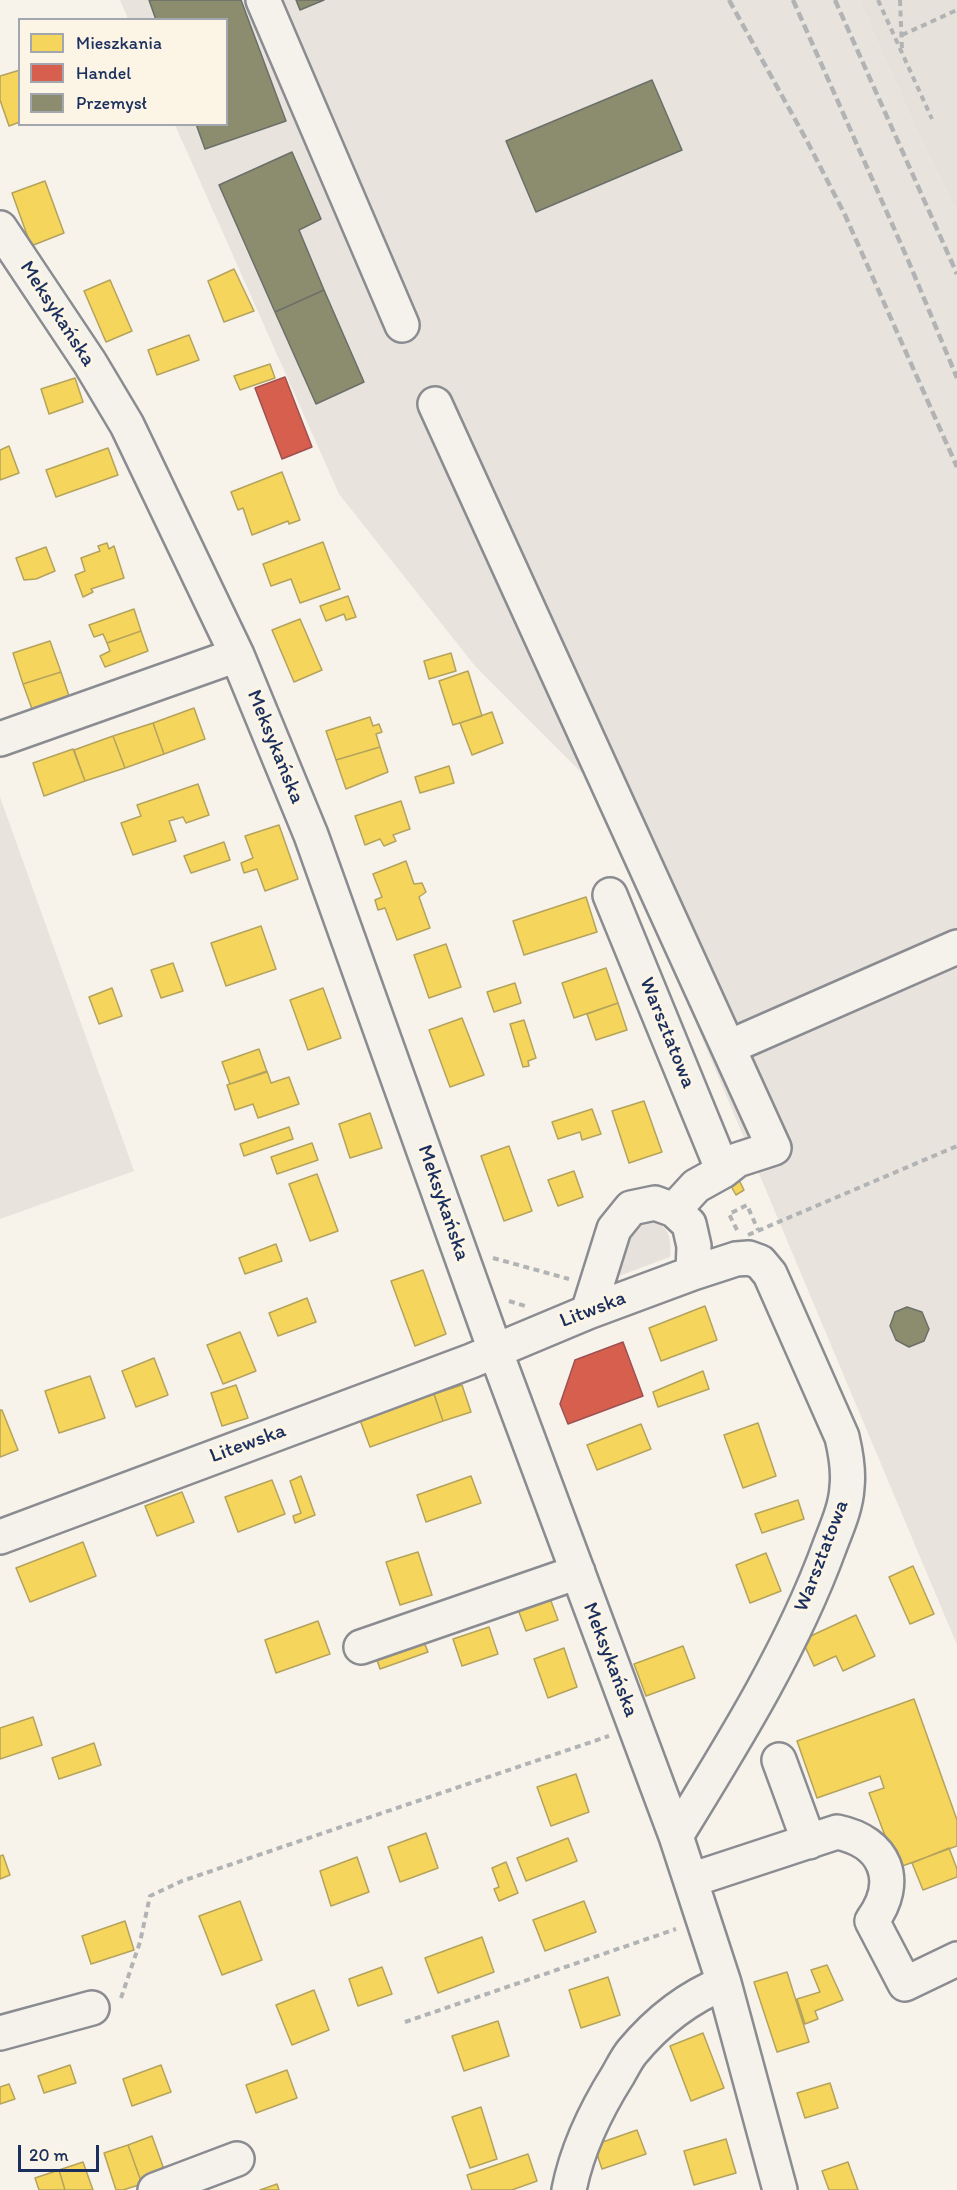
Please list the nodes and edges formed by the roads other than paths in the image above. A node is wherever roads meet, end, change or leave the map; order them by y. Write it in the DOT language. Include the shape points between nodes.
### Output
graph roads {
  1 [pos="263,0"];
  2 [pos="6,249"];
  3 [pos="402,325"];
  4 [pos="435,404"];
  5 [pos="237,655"];
  6 [pos="0,739"];
  7 [pos="610,895"];
  8 [pos="957,947"];
  9 [pos="729,1047"];
  10 [pos="723,1171"];
  11 [pos="674,1210"];
  12 [pos="693,1273"];
  13 [pos="588,1312"];
  14 [pos="495,1350"];
  15 [pos="0,1537"];
  16 [pos="578,1572"];
  17 [pos="362,1647"];
  18 [pos="779,1760"];
  19 [pos="676,1836"];
  20 [pos="809,1842"];
  21 [pos="691,1880"];
  22 [pos="957,1959"];
  23 [pos="724,1983"];
  24 [pos="92,2007"];
  25 [pos="0,2033"];
  26 [pos="237,2159"];
  27 [pos="155,2190"];
  28 [pos="569,2190"];
  29 [pos="780,2190"];
  1 -- 3 [label="street"];
  2 -- 5 [label="street, Meksykańska" via="90,363 127,425"];
  4 -- 9 [label="street"];
  5 -- 6 [label="street"];
  5 -- 14 [label="street, Meksykańska" via="310,835"];
  7 -- 10 [label="street, Warsztatowa"];
  8 -- 9 [label="street"];
  9 -- 10 [label="street" via="774,1148 737,1160"];
  10 -- 11 [label="street" via="696,1186"];
  11 -- 12 [label="street" via="688,1224 694,1246"];
  11 -- 13 [label="street" via="655,1203 631,1208 614,1229"];
  12 -- 13 [label="street, Litwska"];
  12 -- 19 [label="street, Warsztatowa" via="749,1258 770,1274 842,1437 848,1462 848,1488 813,1593 726,1756"];
  13 -- 14 [label="street, Litwska"];
  14 -- 15 [label="street, Litewska"];
  14 -- 16 [label="street, Meksykańska"];
  16 -- 17 [label="street"];
  16 -- 19 [label="street, Meksykańska"];
  18 -- 20 [label="street"];
  19 -- 21 [label="street, Meksykańska"];
  20 -- 21 [label="street"];
  20 -- 22 [label="street" via="837,1832 869,1844 880,1857 887,1873 887,1890 872,1921 905,1984"];
  21 -- 23 [label="street, Meksykańska"];
  23 -- 28 [label="street" via="678,2007 632,2052 598,2107"];
  23 -- 29 [label="street, Meksykańska"];
  24 -- 25 [label="street"];
  26 -- 27 [label="street"];
}
